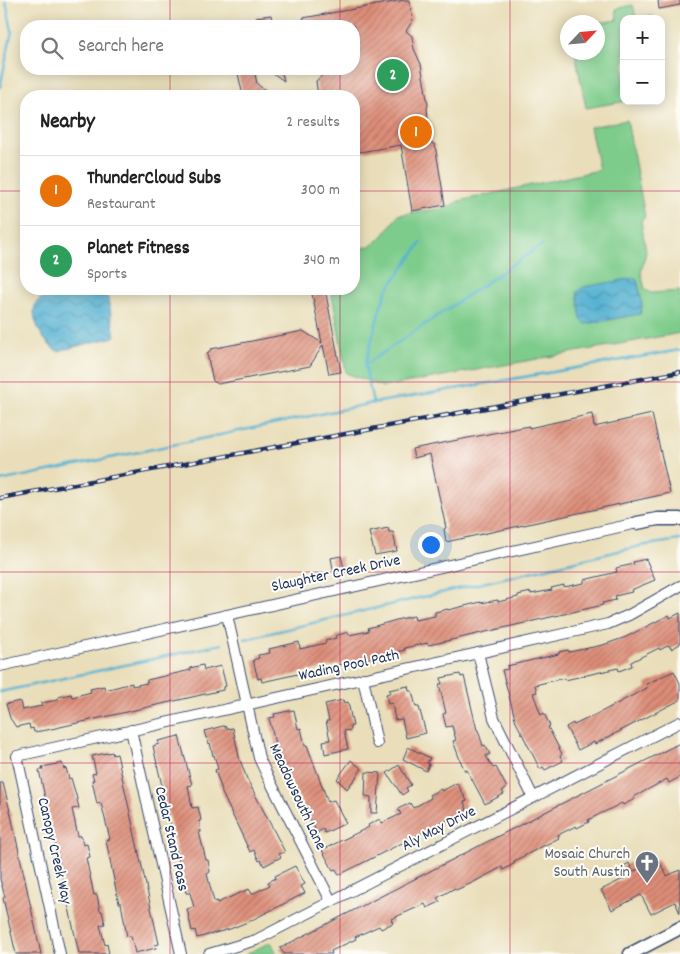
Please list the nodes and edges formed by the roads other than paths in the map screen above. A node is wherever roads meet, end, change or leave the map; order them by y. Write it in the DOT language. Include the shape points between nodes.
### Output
graph roads {
  1 [pos="680,519"];
  2 [pos="637,523"];
  3 [pos="680,586"];
  4 [pos="227,615"];
  5 [pos="478,653"];
  6 [pos="0,666"];
  7 [pos="363,678"];
  8 [pos="246,704"];
  9 [pos="680,722"];
  10 [pos="131,730"];
  11 [pos="377,743"];
  12 [pos="17,756"];
  13 [pos="533,797"];
  14 [pos="331,901"];
  15 [pos="680,928"];
  16 [pos="60,954"];
  17 [pos="181,954"];
  18 [pos="209,954"];
  19 [pos="630,954"];
  1 -- 2 [label="street, Slaughter Creek Drive"];
  2 -- 4 [label="street, Slaughter Creek Drive"];
  3 -- 5 [label="street, Wading Pool Path" via="608,624"];
  4 -- 6 [label="street, Slaughter Creek Drive"];
  4 -- 8 [label="street, Meadowsouth Lane"];
  5 -- 7 [label="street, Wading Pool Path"];
  5 -- 13 [label="street" via="494,718"];
  7 -- 8 [label="street, Wading Pool Path"];
  7 -- 11 [label="street"];
  8 -- 10 [label="street, Wading Pool Path"];
  8 -- 14 [label="street, Meadowsouth Lane" via="263,768"];
  9 -- 13 [label="street, Aly May Drive"];
  10 -- 12 [label="street, Wading Pool Path"];
  10 -- 17 [label="street, Cedar Stand Pass"];
  12 -- 16 [label="street, Canopy Creek Way"];
  13 -- 14 [label="street, Aly May Drive"];
  14 -- 18 [label="street, Aly May Drive" via="256,940"];
  15 -- 19 [label="street"];
}
